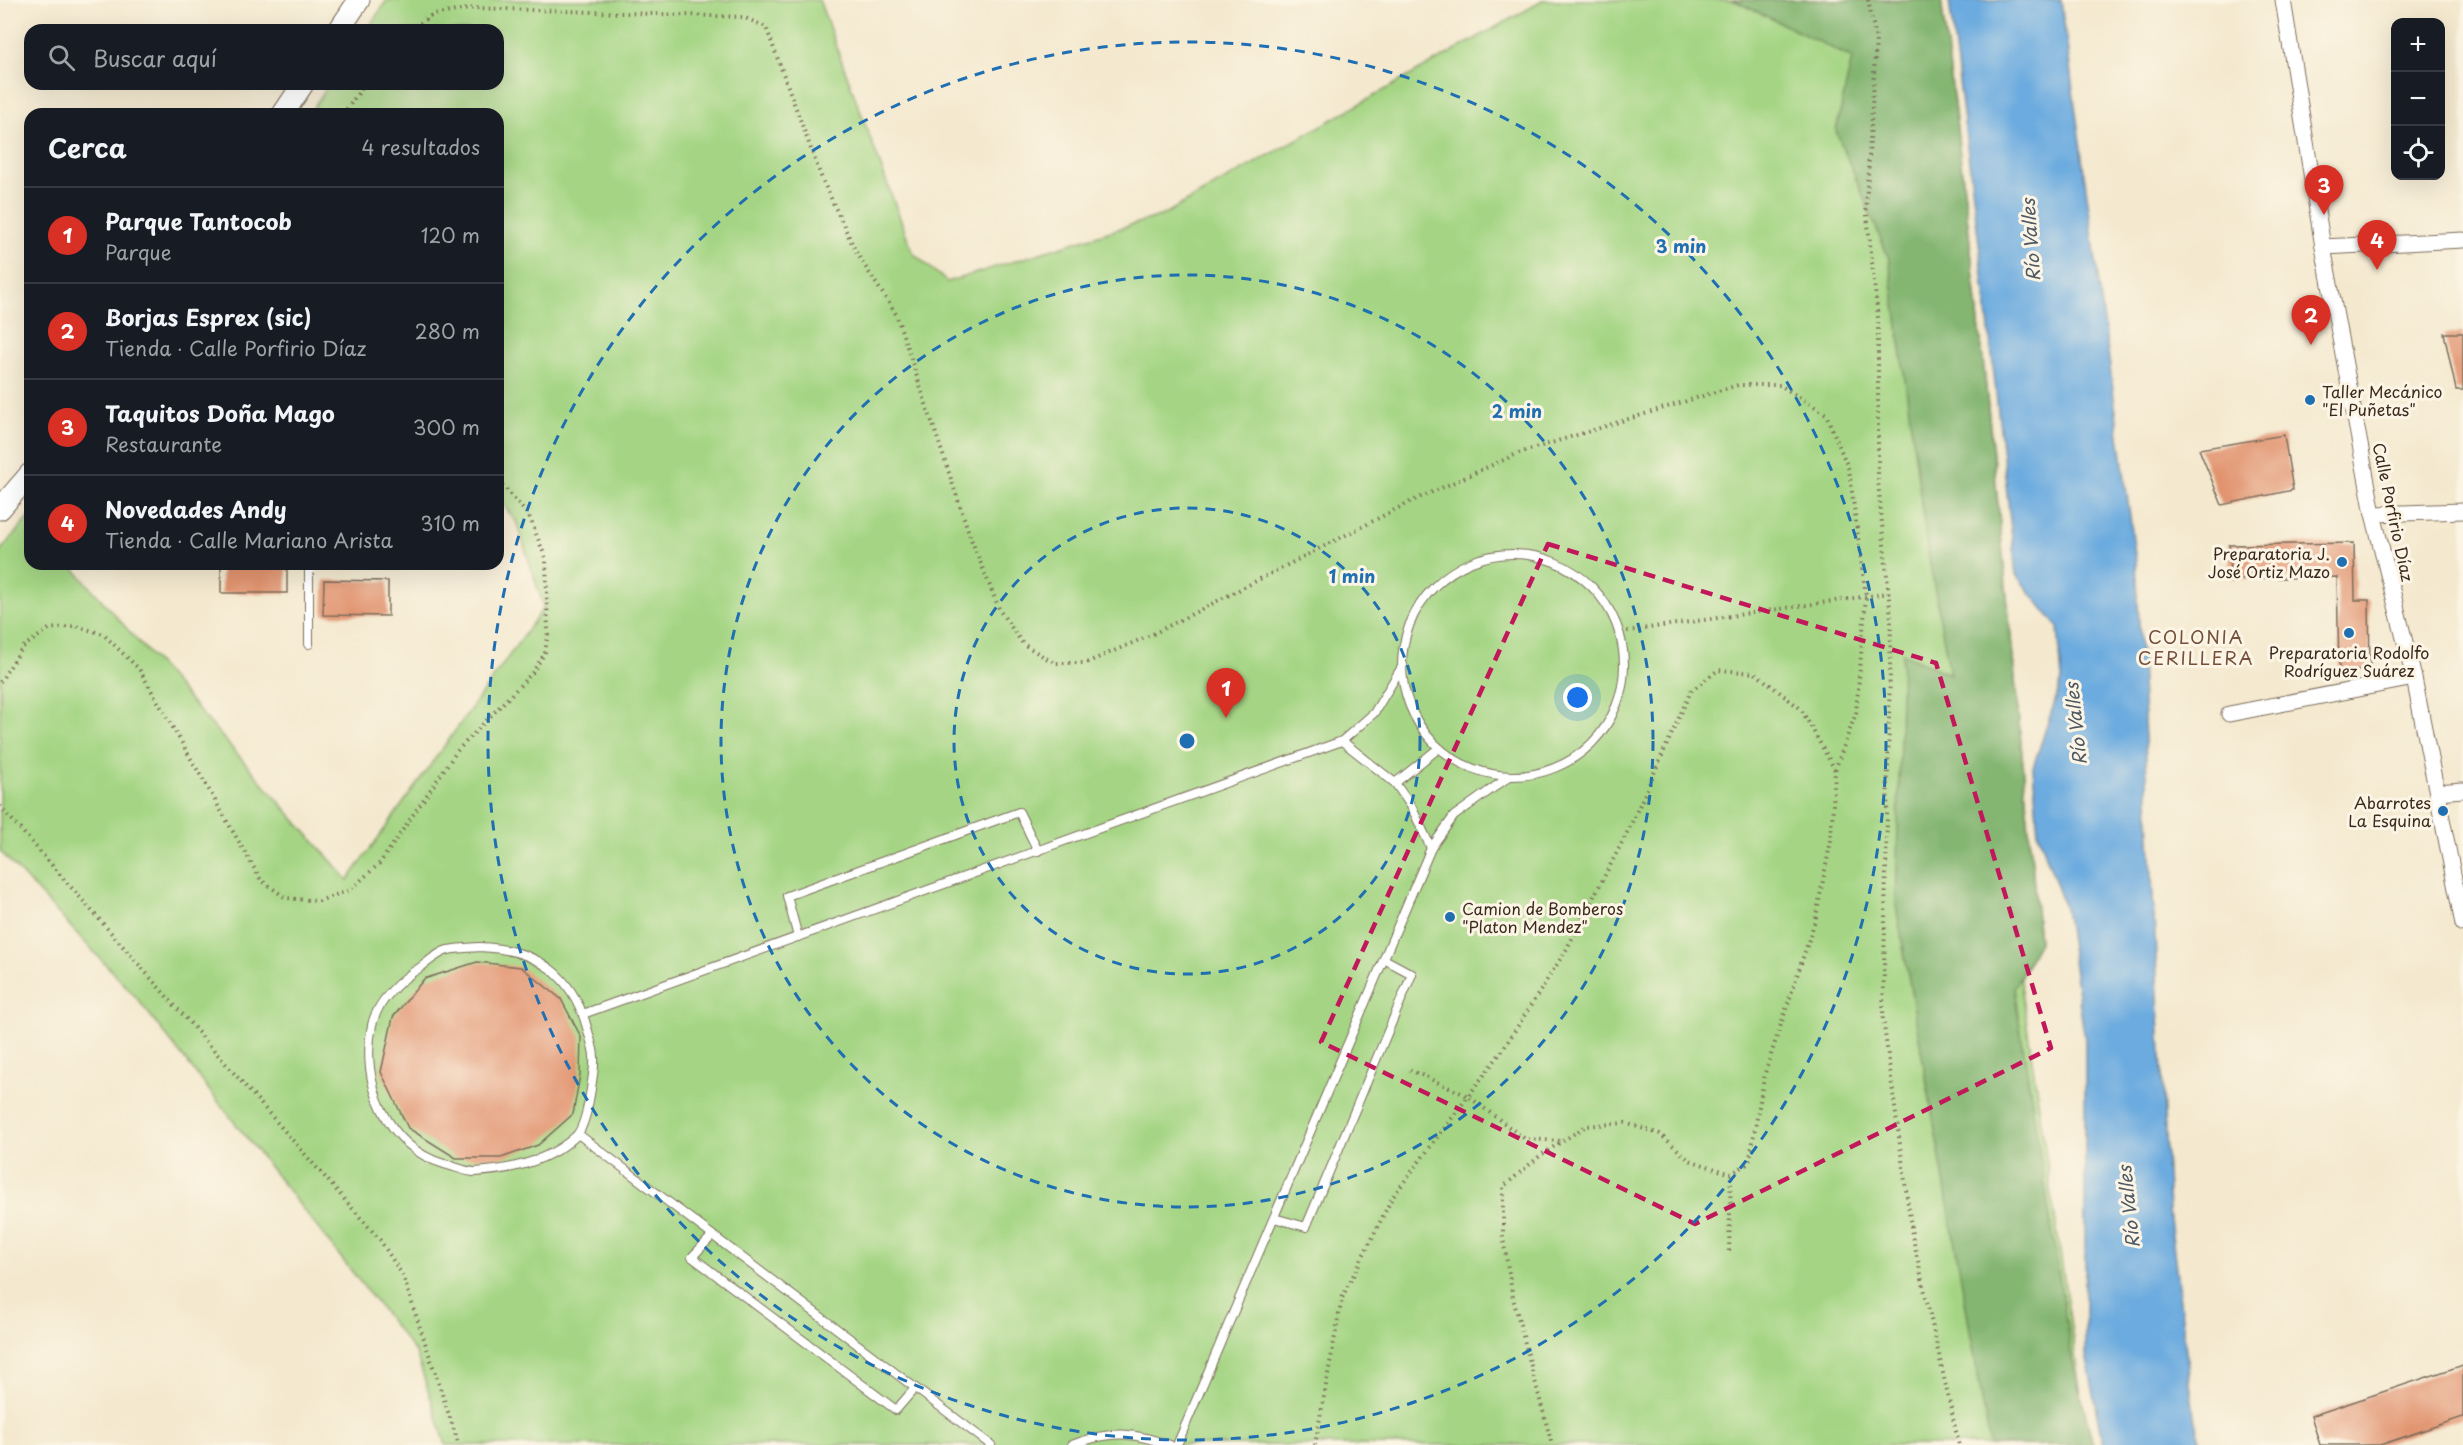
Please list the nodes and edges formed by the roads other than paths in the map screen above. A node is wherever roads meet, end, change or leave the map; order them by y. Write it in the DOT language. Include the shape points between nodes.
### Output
graph roads {
  1 [pos="359,0"];
  2 [pos="2283,0"];
  3 [pos="343,24"];
  4 [pos="299,90"];
  5 [pos="287,108"];
  6 [pos="2463,240"];
  7 [pos="2323,247"];
  8 [pos="24,481"];
  9 [pos="0,509"];
  10 [pos="2463,511"];
  11 [pos="2373,514"];
  12 [pos="309,570"];
  13 [pos="309,644"];
  14 [pos="1403,665"];
  15 [pos="2414,678"];
  16 [pos="2229,714"];
  17 [pos="1342,741"];
  18 [pos="1439,748"];
  19 [pos="1510,776"];
  20 [pos="1395,783"];
  21 [pos="2463,790"];
  22 [pos="2437,792"];
  23 [pos="1431,848"];
  24 [pos="1038,850"];
  25 [pos="2463,924"];
  26 [pos="798,937"];
  27 [pos="1384,959"];
  28 [pos="583,1014"];
  29 [pos="578,1134"];
  30 [pos="1274,1218"];
  31 [pos="712,1236"];
  32 [pos="915,1388"];
  33 [pos="991,1445"];
  34 [pos="1072,1445"];
  35 [pos="1170,1445"];
  36 [pos="1177,1445"];
  1 -- 3 [label="street"];
  2 -- 7 [label="street, Calle Porfirio Díaz"];
  4 -- 5 [label="street"];
  6 -- 7 [label="street"];
  7 -- 11 [label="street, Calle Porfirio Díaz"];
  8 -- 9 [label="street"];
  10 -- 11 [label="street"];
  11 -- 15 [label="street, Calle Porfirio Díaz"];
  12 -- 13 [label="lane"];
  14 -- 17 [label="lane" via="1374,713"];
  14 -- 18 [label="lane" via="1402,681 1415,718"];
  14 -- 19 [label="lane" via="1403,643 1417,607 1442,578 1476,559 1515,553 1550,559 1581,576 1605,601 1621,632 1625,667 1619,702 1602,732 1577,756 1545,771"];
  15 -- 16 [label="street"];
  15 -- 22 [label="street, Calle Porfirio Díaz"];
  17 -- 20 [label="lane"];
  17 -- 24 [label="lane"];
  18 -- 19 [label="lane" via="1472,768"];
  18 -- 20 [label="lane"];
  19 -- 23 [label="lane" via="1454,816"];
  20 -- 23 [label="lane"];
  21 -- 22 [label="street"];
  22 -- 25 [label="street, Calle Porfirio Díaz"];
  23 -- 27 [label="lane"];
  24 -- 26 [label="lane"];
  24 -- 26 [label="lane" via="1019,813 798,892 787,896"];
  26 -- 28 [label="lane"];
  27 -- 30 [label="lane"];
  27 -- 30 [label="lane" via="1412,974 1306,1227"];
  28 -- 29 [label="lane" via="594,1056 590,1100"];
  28 -- 29 [label="lane" via="566,983 540,961 506,948 446,951 413,971 388,994 372,1023 370,1053 374,1088 385,1118 404,1143 435,1161 472,1172 512,1167 545,1157"];
  29 -- 31 [label="lane"];
  30 -- 36 [label="lane"];
  31 -- 32 [label="lane"];
  31 -- 32 [label="lane" via="692,1257 896,1410"];
  32 -- 33 [label="lane"];
  34 -- 35 [label="lane" via="1098,1435 1138,1434"];
}
